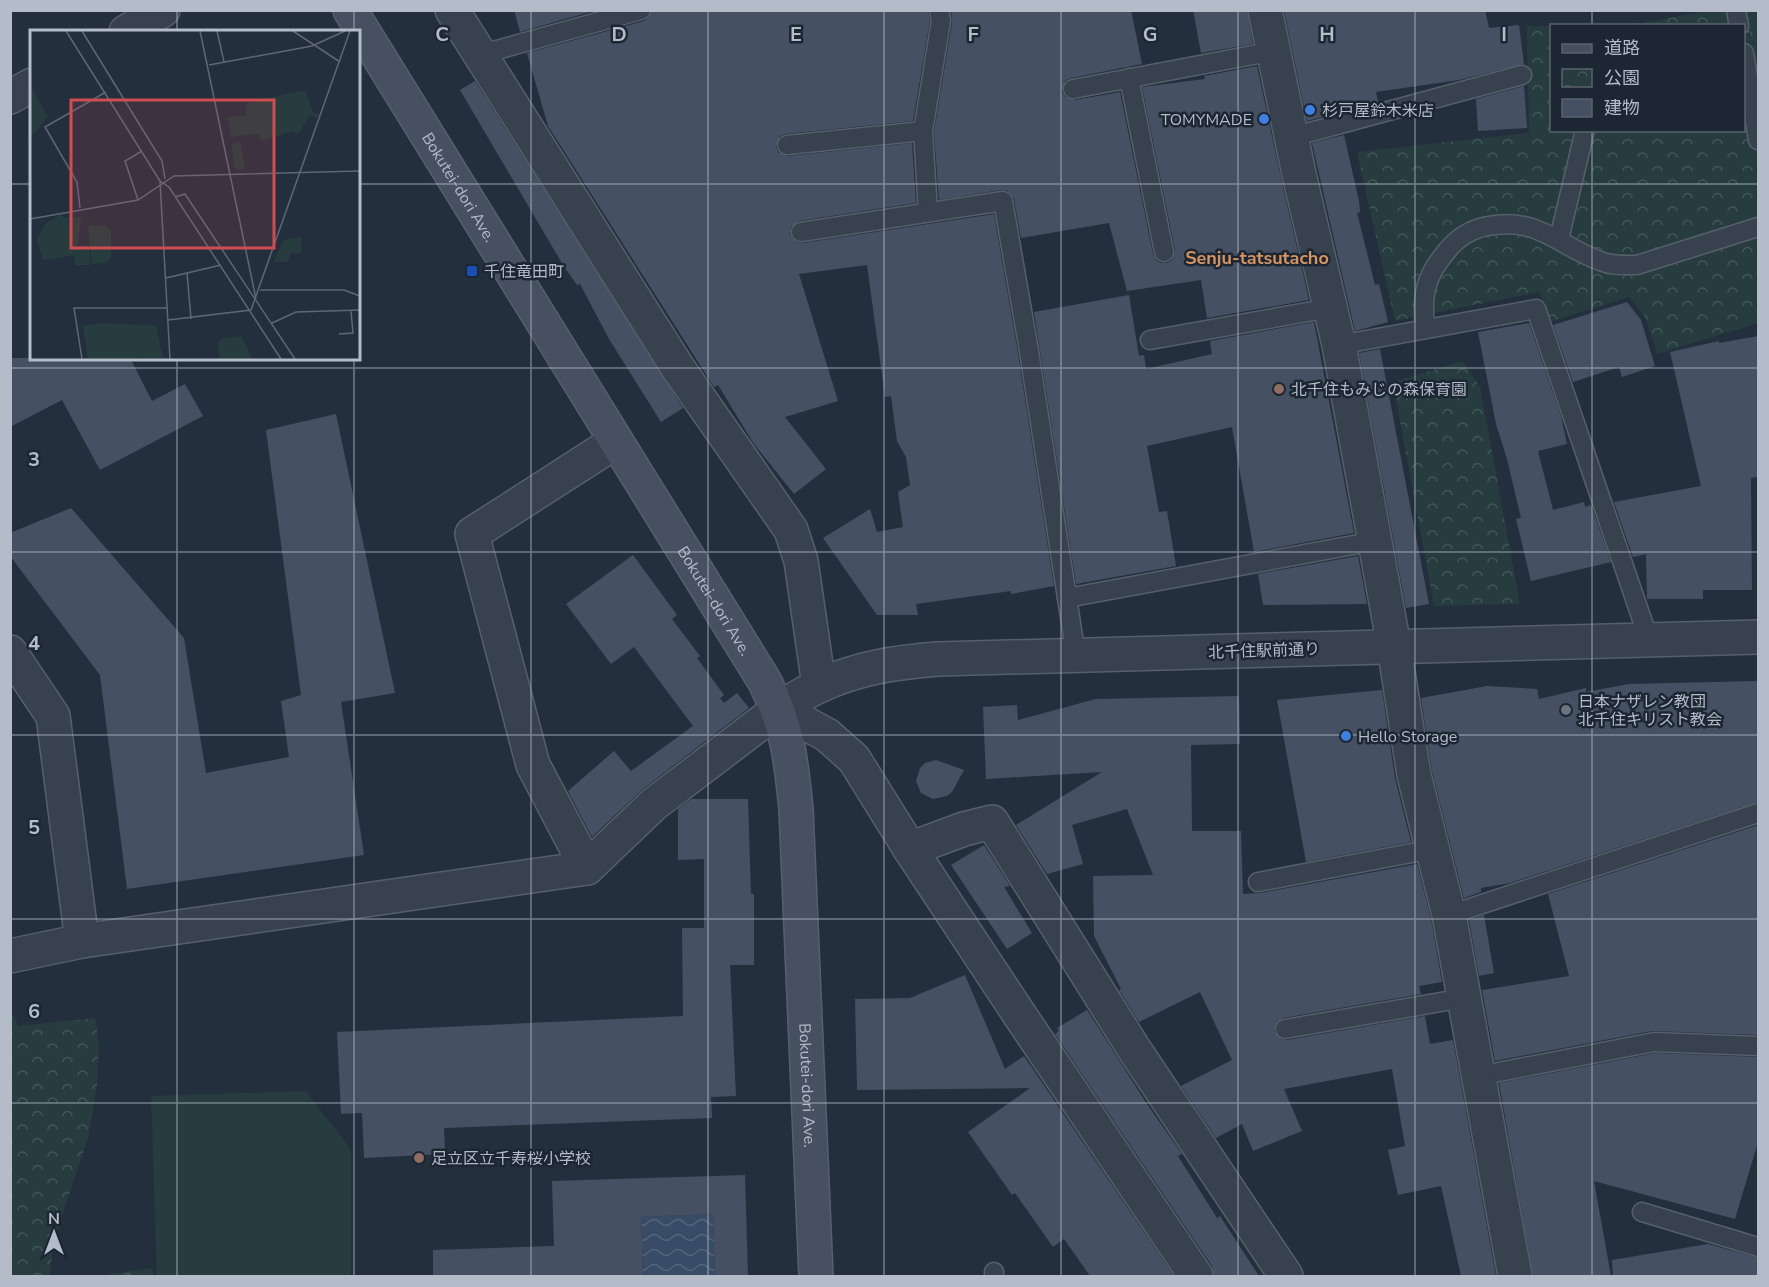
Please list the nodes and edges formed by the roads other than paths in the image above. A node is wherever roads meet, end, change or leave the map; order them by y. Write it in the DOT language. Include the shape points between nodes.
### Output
graph roads {
  1 [pos="163,10"];
  2 [pos="350,10"];
  3 [pos="452,10"];
  4 [pos="939,10"];
  5 [pos="635,11"];
  6 [pos="1267,11"];
  7 [pos="129,30"];
  8 [pos="1274,51"];
  9 [pos="479,55"];
  10 [pos="1745,62"];
  11 [pos="1521,75"];
  12 [pos="1129,78"];
  13 [pos="30,86"];
  14 [pos="1073,89"];
  15 [pos="10,97"];
  16 [pos="923,131"];
  17 [pos="1585,132"];
  18 [pos="1292,137"];
  19 [pos="1758,140"];
  20 [pos="787,145"];
  21 [pos="928,212"];
  22 [pos="1758,227"];
  23 [pos="801,232"];
  24 [pos="1559,239"];
  25 [pos="1164,252"];
  26 [pos="1330,308"];
  27 [pos="1425,329"];
  28 [pos="1150,339"];
  29 [pos="1339,345"];
  30 [pos="615,442"];
  31 [pos="1375,541"];
  32 [pos="1067,598"];
  33 [pos="1758,637"];
  34 [pos="1649,640"];
  35 [pos="1394,646"];
  36 [pos="10,652"];
  37 [pos="1076,656"];
  38 [pos="819,686"];
  39 [pos="779,709"];
  40 [pos="1758,813"];
  41 [pos="910,849"];
  42 [pos="1432,849"];
  43 [pos="587,868"];
  44 [pos="1258,882"];
  45 [pos="1449,915"];
  46 [pos="82,941"];
  47 [pos="10,956"];
  48 [pos="1464,998"];
  49 [pos="1285,1029"];
  50 [pos="1758,1046"];
  51 [pos="1478,1076"];
  52 [pos="1642,1212"];
  53 [pos="1758,1247"];
  54 [pos="816,1276"];
  55 [pos="1196,1276"];
  56 [pos="1286,1276"];
  57 [pos="1515,1276"];
  1 -- 7 [label="street"];
  2 -- 30 [label="main road, Bokutei-dori Ave."];
  3 -- 9 [label="street"];
  4 -- 16 [label="lane" via="941,21"];
  5 -- 9 [label="lane"];
  6 -- 8 [label="street"];
  8 -- 12 [label="lane"];
  8 -- 18 [label="street"];
  9 -- 38 [label="street" via="678,368 791,530 801,561"];
  10 -- 19 [label="lane"];
  11 -- 18 [label="lane"];
  12 -- 14 [label="lane"];
  12 -- 25 [label="lane"];
  13 -- 15 [label="street"];
  16 -- 20 [label="lane"];
  16 -- 21 [label="lane"];
  17 -- 24 [label="lane"];
  18 -- 26 [label="street"];
  21 -- 23 [label="lane"];
  21 -- 32 [label="lane" via="1003,201"];
  22 -- 24 [label="lane" via="1636,266 1601,262"];
  24 -- 27 [label="lane" via="1520,224 1479,228 1464,236 1450,246 1429,277 1424,292"];
  26 -- 28 [label="lane"];
  26 -- 29 [label="street"];
  27 -- 29 [label="lane"];
  27 -- 34 [label="lane" via="1536,309"];
  29 -- 31 [label="street"];
  30 -- 39 [label="main road, Bokutei-dori Ave."];
  30 -- 43 [label="street" via="472,534 533,765"];
  31 -- 32 [label="lane"];
  31 -- 35 [label="street"];
  32 -- 37 [label="lane"];
  33 -- 34 [label="street, 北千住駅前通り"];
  34 -- 35 [label="street, 北千住駅前通り"];
  35 -- 37 [label="street, 北千住駅前通り"];
  35 -- 42 [label="street" via="1414,775"];
  36 -- 46 [label="street" via="53,716"];
  37 -- 38 [label="street, 北千住駅前通り" via="896,662"];
  38 -- 39 [label="street, 北千住駅前通り"];
  39 -- 41 [label="street" via="827,735 854,759"];
  39 -- 43 [label="street, 北千住駅前通り" via="654,804"];
  39 -- 54 [label="main road, Bokutei-dori Ave." via="787,738 796,809"];
  40 -- 45 [label="lane"];
  41 -- 55 [label="street"];
  41 -- 56 [label="street" via="992,822 1134,1049"];
  42 -- 44 [label="lane"];
  42 -- 45 [label="street"];
  43 -- 46 [label="street"];
  45 -- 48 [label="street"];
  46 -- 47 [label="street"];
  48 -- 49 [label="lane"];
  48 -- 51 [label="street"];
  50 -- 51 [label="lane" via="1654,1042"];
  51 -- 57 [label="street"];
  52 -- 53 [label="lane"];
}
